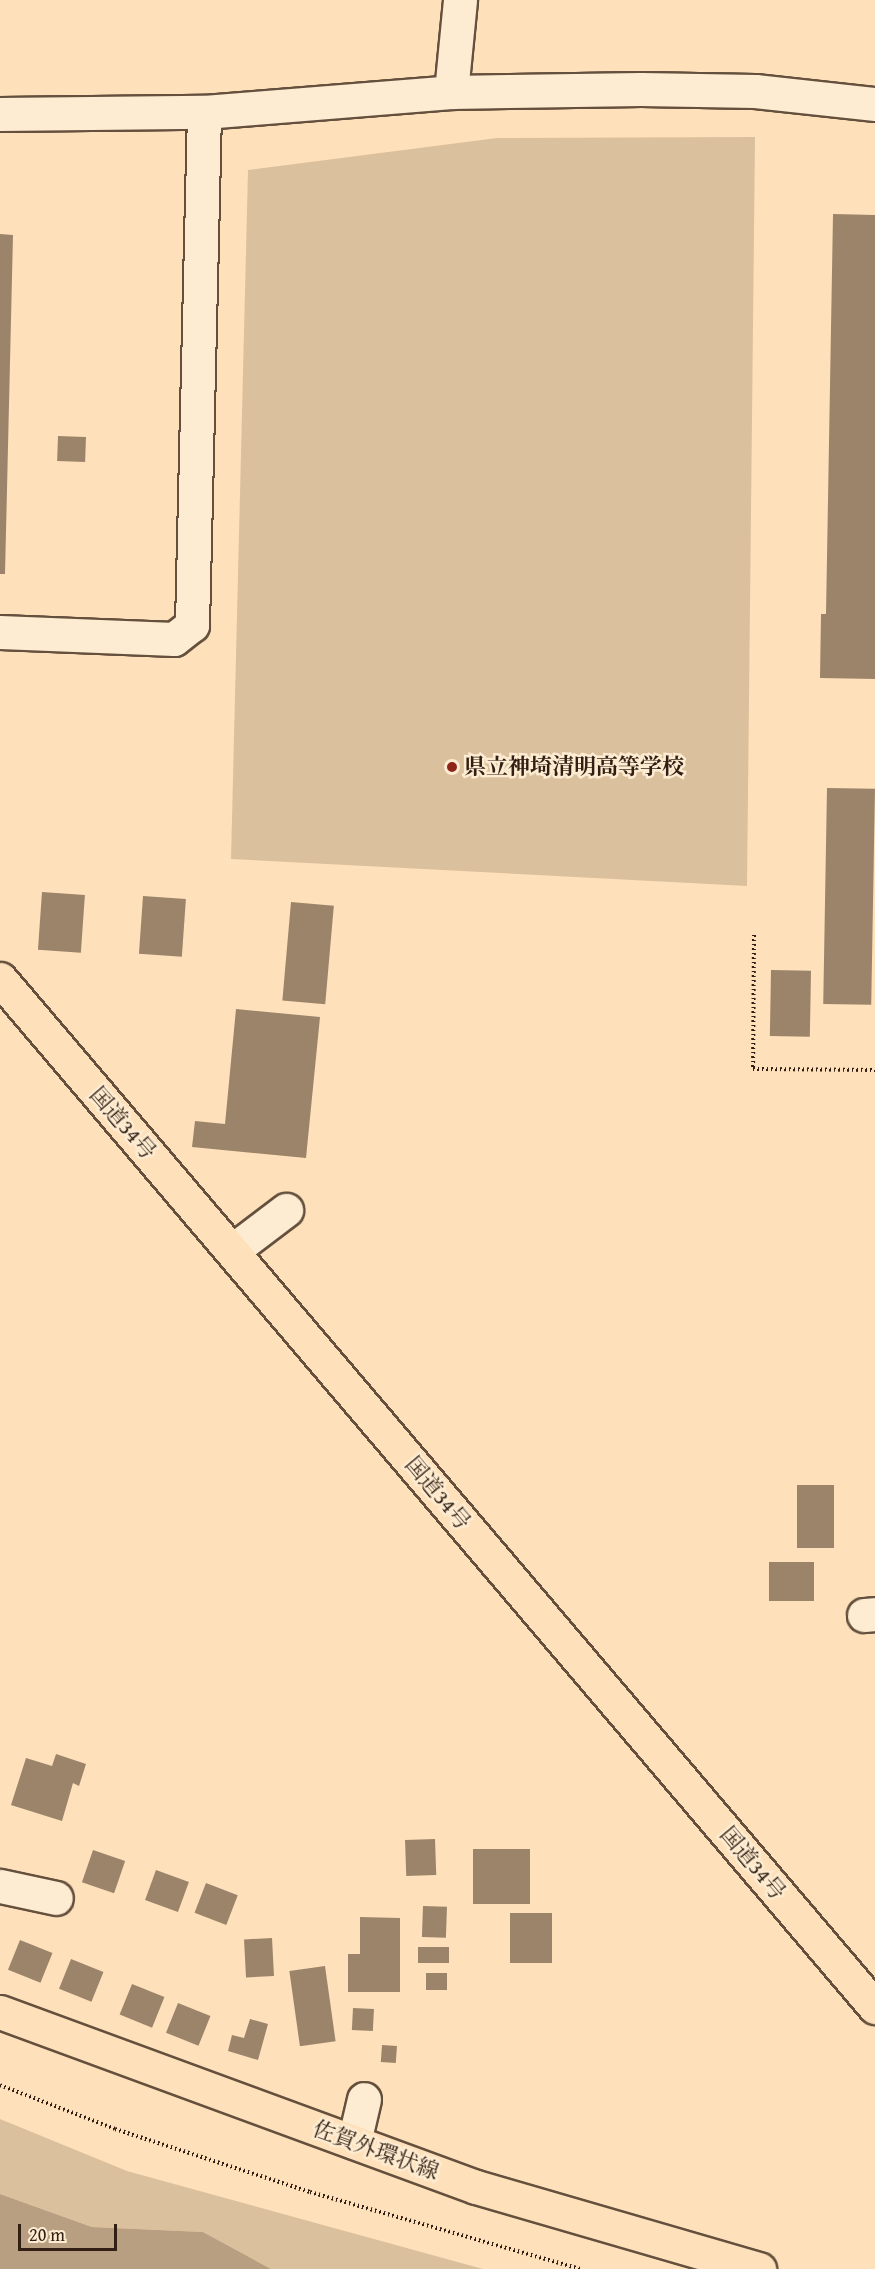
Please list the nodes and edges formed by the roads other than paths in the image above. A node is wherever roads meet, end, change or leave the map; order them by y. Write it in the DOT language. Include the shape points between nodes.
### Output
graph roads {
  1 [pos="460,0"];
  2 [pos="451,92"];
  3 [pos="875,104"];
  4 [pos="204,112"];
  5 [pos="0,114"];
  6 [pos="0,632"];
  7 [pos="0,979"];
  8 [pos="286,1210"];
  9 [pos="232,1251"];
  10 [pos="0,1886"];
  11 [pos="56,1898"];
  12 [pos="875,2007"];
  13 [pos="0,2012"];
  14 [pos="364,2099"];
  15 [pos="354,2142"];
  16 [pos="759,2269"];
  1 -- 2 [label="street"];
  2 -- 3 [label="street" via="755,91"];
  2 -- 4 [label="street"];
  4 -- 5 [label="street"];
  4 -- 6 [label="street" via="192,625 174,639"];
  7 -- 9 [label="main road, 国道34号"];
  8 -- 9 [label="street"];
  9 -- 12 [label="main road, 国道34号"];
  10 -- 11 [label="street"];
  13 -- 15 [label="main road, 佐賀外環状線"];
  14 -- 15 [label="street"];
  15 -- 16 [label="main road, 佐賀外環状線" via="476,2187"];
}
